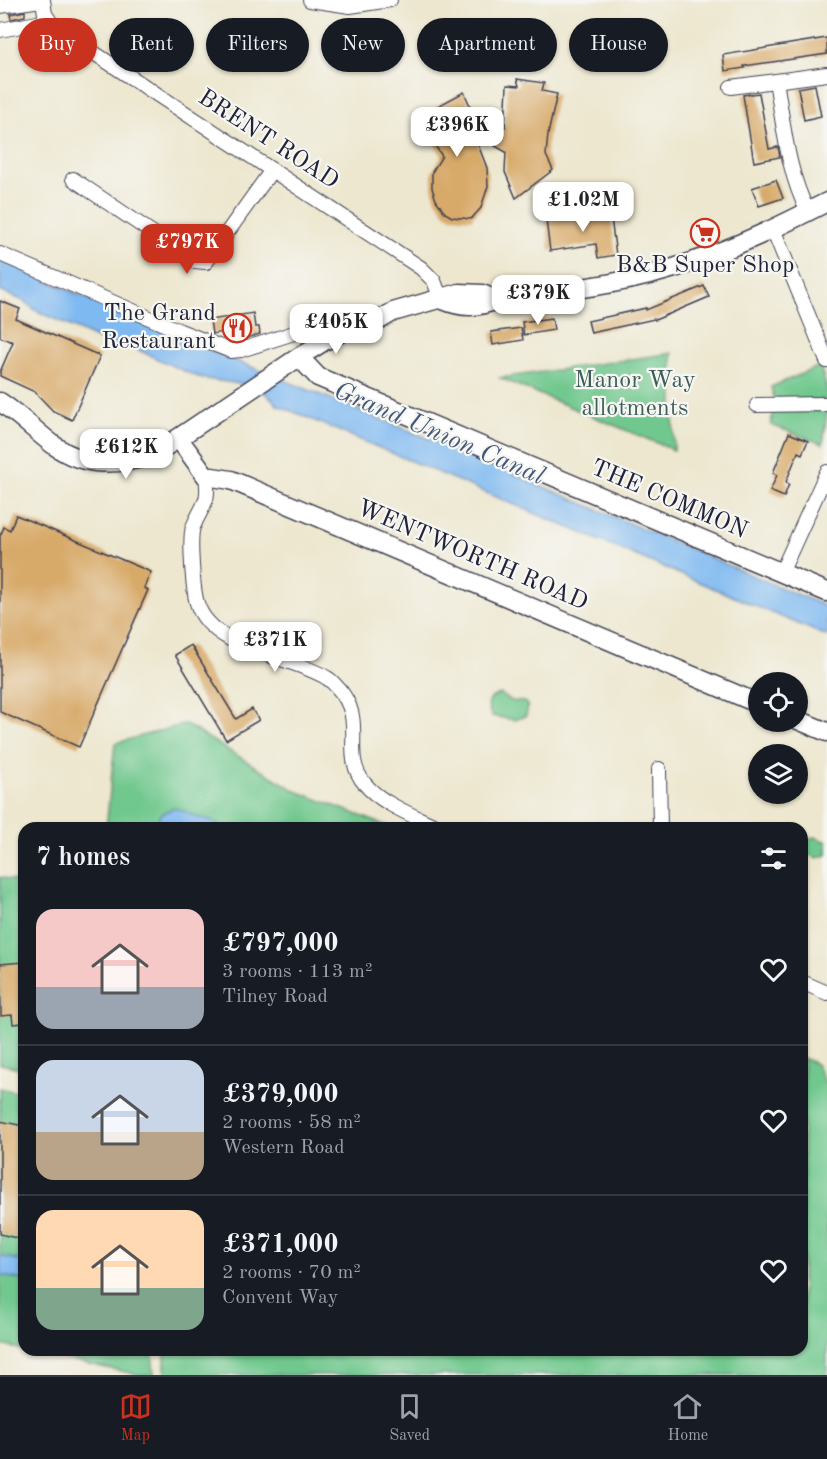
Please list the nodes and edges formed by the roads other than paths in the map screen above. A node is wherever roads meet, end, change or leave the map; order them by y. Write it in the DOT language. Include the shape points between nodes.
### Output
graph roads {
  1 [pos="42,0"];
  2 [pos="310,0"];
  3 [pos="390,0"];
  4 [pos="0,6"];
  5 [pos="47,18"];
  6 [pos="18,27"];
  7 [pos="0,30"];
  8 [pos="97,55"];
  9 [pos="827,74"];
  10 [pos="776,81"];
  11 [pos="731,87"];
  12 [pos="272,170"];
  13 [pos="73,179"];
  14 [pos="827,202"];
  15 [pos="808,212"];
  16 [pos="773,229"];
  17 [pos="0,254"];
  18 [pos="441,299"];
  19 [pos="326,340"];
  20 [pos="299,357"];
  21 [pos="827,361"];
  22 [pos="0,402"];
  23 [pos="827,404"];
  24 [pos="757,405"];
  25 [pos="179,439"];
  26 [pos="827,472"];
  27 [pos="206,476"];
  28 [pos="781,573"];
  29 [pos="827,592"];
  30 [pos="748,699"];
  31 [pos="808,724"];
  32 [pos="827,732"];
  33 [pos="659,769"];
  34 [pos="427,822"];
  35 [pos="660,822"];
  36 [pos="808,985"];
  37 [pos="827,993"];
  1 -- 4 [label="street"];
  1 -- 5 [label="street"];
  2 -- 3 [label="street" via="350,6"];
  6 -- 7 [label="street"];
  8 -- 12 [label="street, BRENT ROAD"];
  9 -- 10 [label="street"];
  10 -- 11 [label="street"];
  10 -- 15 [label="street" via="791,170"];
  12 -- 13 [label="street" via="206,262 194,261"];
  12 -- 18 [label="street, BRENT ROAD" via="421,268 434,282"];
  14 -- 15 [label="street"];
  15 -- 16 [label="street"];
  16 -- 18 [label="street" via="688,264 624,280 496,300 483,306 457,306"];
  16 -- 21 [label="street"];
  17 -- 19 [label="street" via="231,351 303,330 315,329"];
  18 -- 19 [label="street" via="427,315 399,321 381,319"];
  19 -- 20 [label="street"];
  20 -- 25 [label="street"];
  20 -- 28 [label="street, THE COMMON" via="318,376"];
  22 -- 25 [label="street" via="56,446 98,463 127,462 153,455"];
  23 -- 24 [label="street"];
  25 -- 27 [label="street"];
  26 -- 28 [label="street"];
  27 -- 30 [label="street, WENTWORTH ROAD" via="231,480"];
  27 -- 34 [label="street" via="206,504 192,529 197,605 207,622 224,636 328,678 346,697 352,711 353,757 364,784 377,796"];
  28 -- 29 [label="street, THE COMMON"];
  31 -- 32 [label="street"];
  33 -- 35 [label="street"];
  36 -- 37 [label="street"];
}
